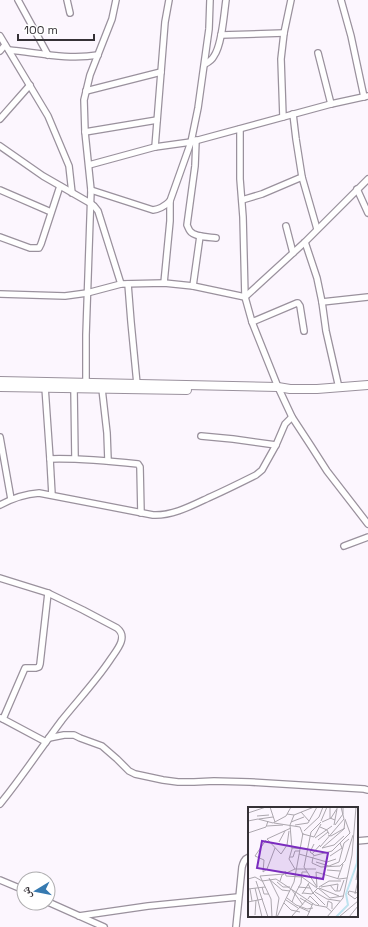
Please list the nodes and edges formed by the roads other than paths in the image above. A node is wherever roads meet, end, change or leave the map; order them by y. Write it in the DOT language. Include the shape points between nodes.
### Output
graph roads {
  1 [pos="18,0"];
  2 [pos="66,0"];
  3 [pos="116,0"];
  4 [pos="169,0"];
  5 [pos="210,0"];
  6 [pos="226,0"];
  7 [pos="291,0"];
  8 [pos="341,0"];
  9 [pos="70,13"];
  10 [pos="284,33"];
  11 [pos="221,34"];
  12 [pos="0,36"];
  13 [pos="7,47"];
  14 [pos="0,51"];
  15 [pos="318,53"];
  16 [pos="48,55"];
  17 [pos="98,55"];
  18 [pos="205,64"];
  19 [pos="161,72"];
  20 [pos="30,85"];
  21 [pos="86,91"];
  22 [pos="366,97"];
  23 [pos="330,104"];
  24 [pos="293,114"];
  25 [pos="283,117"];
  26 [pos="0,119"];
  27 [pos="157,120"];
  28 [pos="240,129"];
  29 [pos="85,132"];
  30 [pos="193,141"];
  31 [pos="0,146"];
  32 [pos="155,147"];
  33 [pos="89,165"];
  34 [pos="302,177"];
  35 [pos="368,179"];
  36 [pos="60,186"];
  37 [pos="357,189"];
  38 [pos="0,190"];
  39 [pos="91,190"];
  40 [pos="72,193"];
  41 [pos="242,200"];
  42 [pos="170,201"];
  43 [pos="90,203"];
  44 [pos="52,212"];
  45 [pos="368,213"];
  46 [pos="286,226"];
  47 [pos="317,229"];
  48 [pos="200,236"];
  49 [pos="0,237"];
  50 [pos="216,238"];
  51 [pos="305,242"];
  52 [pos="293,253"];
  53 [pos="164,283"];
  54 [pos="121,284"];
  55 [pos="128,284"];
  56 [pos="193,286"];
  57 [pos="88,293"];
  58 [pos="0,294"];
  59 [pos="245,297"];
  60 [pos="368,297"];
  61 [pos="322,302"];
  62 [pos="252,322"];
  63 [pos="304,331"];
  64 [pos="0,381"];
  65 [pos="137,384"];
  66 [pos="368,384"];
  67 [pos="86,386"];
  68 [pos="0,387"];
  69 [pos="45,387"];
  70 [pos="339,388"];
  71 [pos="74,389"];
  72 [pos="102,389"];
  73 [pos="279,389"];
  74 [pos="292,416"];
  75 [pos="201,436"];
  76 [pos="0,438"];
  77 [pos="276,445"];
  78 [pos="75,458"];
  79 [pos="50,459"];
  80 [pos="108,460"];
  81 [pos="52,495"];
  82 [pos="11,499"];
  83 [pos="0,505"];
  84 [pos="141,513"];
  85 [pos="368,524"];
  86 [pos="368,537"];
  87 [pos="344,546"];
  88 [pos="0,578"];
  89 [pos="48,593"];
  90 [pos="2,718"];
  91 [pos="48,740"];
  92 [pos="368,790"];
  93 [pos="0,804"];
  94 [pos="368,840"];
  95 [pos="358,841"];
  96 [pos="248,858"];
  97 [pos="0,880"];
  98 [pos="16,887"];
  99 [pos="238,897"];
  100 [pos="56,906"];
  101 [pos="79,916"];
  102 [pos="104,927"];
  103 [pos="236,927"];
  1 -- 16 [label="street"];
  2 -- 9 [label="street"];
  3 -- 17 [label="street" via="112,19"];
  4 -- 19 [label="street"];
  5 -- 18 [label="street"];
  6 -- 11 [label="street"];
  7 -- 10 [label="street"];
  8 -- 22 [label="street"];
  10 -- 11 [label="street"];
  10 -- 25 [label="street" via="281,67"];
  11 -- 18 [label="street" via="215,54"];
  12 -- 13 [label="street"];
  13 -- 14 [label="street"];
  13 -- 16 [label="street"];
  13 -- 20 [label="street"];
  15 -- 23 [label="street"];
  16 -- 17 [label="street"];
  17 -- 21 [label="street"];
  18 -- 30 [label="street"];
  19 -- 21 [label="street"];
  19 -- 27 [label="street"];
  20 -- 26 [label="street"];
  20 -- 40 [label="street" via="48,116 67,161"];
  21 -- 29 [label="street"];
  22 -- 23 [label="street"];
  23 -- 24 [label="street"];
  24 -- 25 [label="street"];
  24 -- 34 [label="street"];
  25 -- 28 [label="street"];
  27 -- 29 [label="street"];
  27 -- 32 [label="street"];
  28 -- 30 [label="street"];
  28 -- 41 [label="street"];
  29 -- 33 [label="street"];
  30 -- 32 [label="street"];
  30 -- 42 [label="street"];
  30 -- 48 [label="street" via="195,166 188,225 192,234"];
  31 -- 36 [label="street"];
  32 -- 33 [label="street"];
  33 -- 39 [label="street"];
  34 -- 41 [label="street"];
  34 -- 47 [label="street"];
  35 -- 37 [label="street"];
  36 -- 40 [label="street"];
  36 -- 44 [label="street"];
  37 -- 45 [label="street"];
  37 -- 47 [label="street"];
  38 -- 44 [label="street"];
  39 -- 42 [label="street" via="153,210 158,210"];
  39 -- 43 [label="street"];
  40 -- 43 [label="street"];
  41 -- 59 [label="street"];
  42 -- 53 [label="street"];
  43 -- 54 [label="street" via="98,212"];
  43 -- 57 [label="street"];
  44 -- 49 [label="street" via="39,248 30,248"];
  46 -- 52 [label="street"];
  47 -- 51 [label="street"];
  48 -- 50 [label="street"];
  48 -- 56 [label="street"];
  51 -- 52 [label="street"];
  51 -- 61 [label="street" via="318,278"];
  52 -- 59 [label="street"];
  53 -- 55 [label="street"];
  53 -- 56 [label="street"];
  54 -- 55 [label="street"];
  54 -- 57 [label="street"];
  55 -- 65 [label="street"];
  56 -- 59 [label="street"];
  57 -- 58 [label="street" via="56,297"];
  57 -- 67 [label="street"];
  59 -- 62 [label="street"];
  60 -- 61 [label="street"];
  61 -- 70 [label="street"];
  62 -- 63 [label="street" via="298,303"];
  62 -- 73 [label="street"];
  64 -- 67 [label="street"];
  65 -- 67 [label="street"];
  65 -- 73 [label="street"];
  66 -- 70 [label="street"];
  67 -- 71 [label="street"];
  67 -- 72 [label="street"];
  68 -- 69 [label="street"];
  69 -- 71 [label="street"];
  69 -- 79 [label="street"];
  70 -- 73 [label="street"];
  71 -- 78 [label="street"];
  72 -- 73 [label="street"];
  72 -- 80 [label="street"];
  73 -- 74 [label="street"];
  74 -- 77 [label="street" via="285,424"];
  74 -- 85 [label="street" via="327,471"];
  75 -- 77 [label="street"];
  76 -- 82 [label="street"];
  77 -- 84 [label="street" via="262,470 251,478 178,511 161,515"];
  78 -- 79 [label="street"];
  78 -- 80 [label="street"];
  79 -- 81 [label="street"];
  80 -- 84 [label="street" via="140,465"];
  81 -- 82 [label="street" via="39,493"];
  81 -- 84 [label="street"];
  82 -- 83 [label="street"];
  86 -- 87 [label="street"];
  88 -- 89 [label="street"];
  89 -- 90 [label="street" via="39,667 24,668"];
  89 -- 91 [label="street" via="117,628 121,632 122,640 107,665"];
  90 -- 91 [label="street"];
  91 -- 92 [label="street" via="64,734 74,735 102,746 129,771 163,780 250,782"];
  91 -- 93 [label="street"];
  94 -- 95 [label="street"];
  96 -- 99 [label="street" via="243,861"];
  97 -- 98 [label="street"];
  99 -- 101 [label="street"];
  99 -- 103 [label="street"];
  100 -- 101 [label="street"];
  101 -- 102 [label="street"];
}
